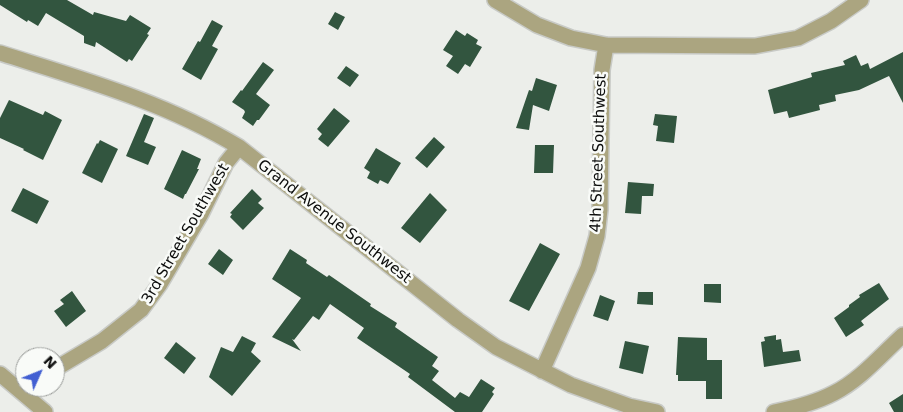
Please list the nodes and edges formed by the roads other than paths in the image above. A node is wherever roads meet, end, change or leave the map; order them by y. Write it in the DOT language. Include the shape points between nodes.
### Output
graph roads {
  1 [pos="495,0"];
  2 [pos="862,0"];
  3 [pos="606,45"];
  4 [pos="0,53"];
  5 [pos="238,147"];
  6 [pos="903,336"];
  7 [pos="65,363"];
  8 [pos="542,371"];
  9 [pos="0,374"];
  10 [pos="15,383"];
  11 [pos="32,397"];
  12 [pos="45,412"];
  13 [pos="658,412"];
  14 [pos="774,412"];
  1 -- 3 [label="street" via="537,25 571,38"];
  2 -- 3 [label="street" via="798,38 755,46"];
  3 -- 8 [label="street, 4th Street Southwest" via="602,70 597,236 588,268"];
  4 -- 5 [label="street, Grand Avenue Southwest" via="177,113"];
  5 -- 7 [label="street, 3rd Street Southwest" via="142,310 102,341"];
  5 -- 8 [label="street, Grand Avenue Southwest" via="458,320 496,347"];
  6 -- 14 [label="street" via="858,377 834,393 802,406"];
  8 -- 13 [label="street, Grand Avenue Southwest" via="629,406"];
  9 -- 10 [label="street"];
  11 -- 12 [label="street"];
}
